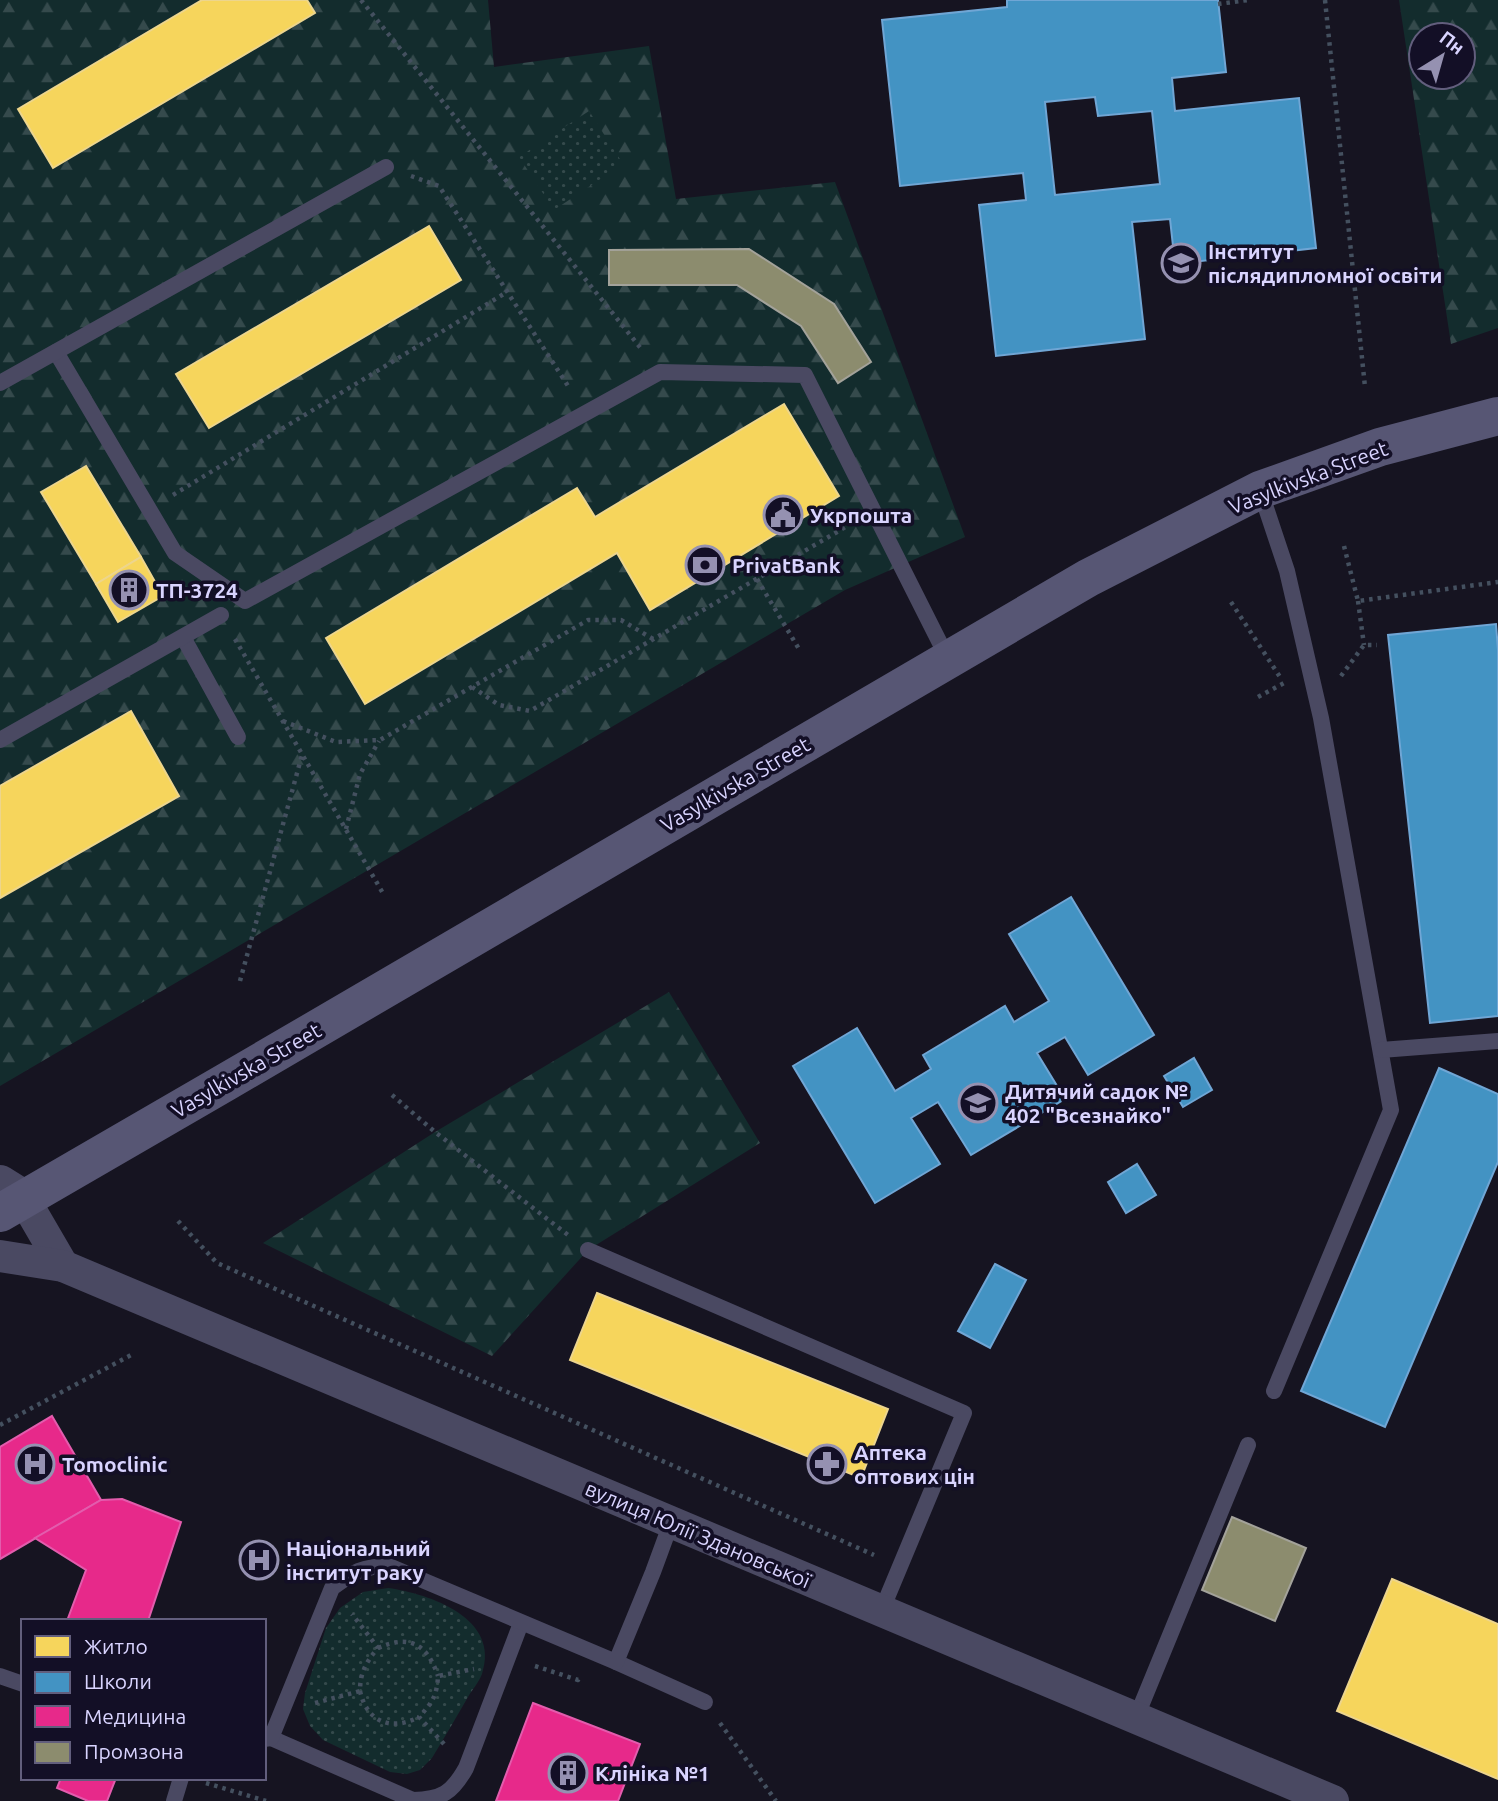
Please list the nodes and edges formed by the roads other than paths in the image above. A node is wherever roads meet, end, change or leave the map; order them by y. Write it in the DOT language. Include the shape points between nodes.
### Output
graph roads {
  1 [pos="386,167"];
  2 [pos="56,352"];
  3 [pos="0,383"];
  4 [pos="1498,416"];
  5 [pos="1260,490"];
  6 [pos="221,615"];
  7 [pos="183,637"];
  8 [pos="948,659"];
  9 [pos="238,737"];
  10 [pos="0,740"];
  11 [pos="1498,1041"];
  12 [pos="1381,1050"];
  13 [pos="8,1199"];
  14 [pos="588,1250"];
  15 [pos="0,1256"];
  16 [pos="63,1266"];
  17 [pos="1274,1391"];
  18 [pos="1248,1445"];
  19 [pos="671,1523"];
  20 [pos="881,1612"];
  21 [pos="521,1623"];
  22 [pos="616,1662"];
  23 [pos="0,1675"];
  24 [pos="21,1683"];
  25 [pos="705,1702"];
  26 [pos="1136,1718"];
  27 [pos="267,1739"];
  28 [pos="180,1780"];
  29 [pos="174,1801"];
  30 [pos="1333,1801"];
  1 -- 2 [label="lane"];
  2 -- 3 [label="lane"];
  2 -- 8 [label="lane" via="175,553 245,601 660,372 805,375"];
  4 -- 5 [label="main road, Vasylkivska Street" via="1380,447"];
  5 -- 8 [label="main road, Vasylkivska Street" via="1088,578"];
  5 -- 12 [label="lane" via="1287,571 1321,718"];
  6 -- 7 [label="lane"];
  7 -- 9 [label="lane"];
  7 -- 10 [label="lane"];
  8 -- 13 [label="main road, Vasylkivska Street"];
  11 -- 12 [label="lane"];
  12 -- 17 [label="lane" via="1391,1110"];
  13 -- 16 [label="street"];
  14 -- 20 [label="lane" via="964,1413"];
  15 -- 16 [label="street, вулиця Юлії Здановської"];
  16 -- 19 [label="street, вулиця Юлії Здановської"];
  18 -- 26 [label="lane"];
  19 -- 20 [label="street, вулиця Юлії Здановської"];
  19 -- 22 [label="lane"];
  20 -- 26 [label="street, вулиця Юлії Здановської"];
  21 -- 22 [label="lane"];
  21 -- 27 [label="lane" via="389,1566 371,1566 347,1576 332,1588"];
  21 -- 27 [label="lane" via="466,1768 448,1792 431,1800 413,1800"];
  22 -- 25 [label="lane"];
  23 -- 24 [label="lane"];
  26 -- 30 [label="street, вулиця Юлії Здановської"];
  28 -- 29 [label="lane"];
}
